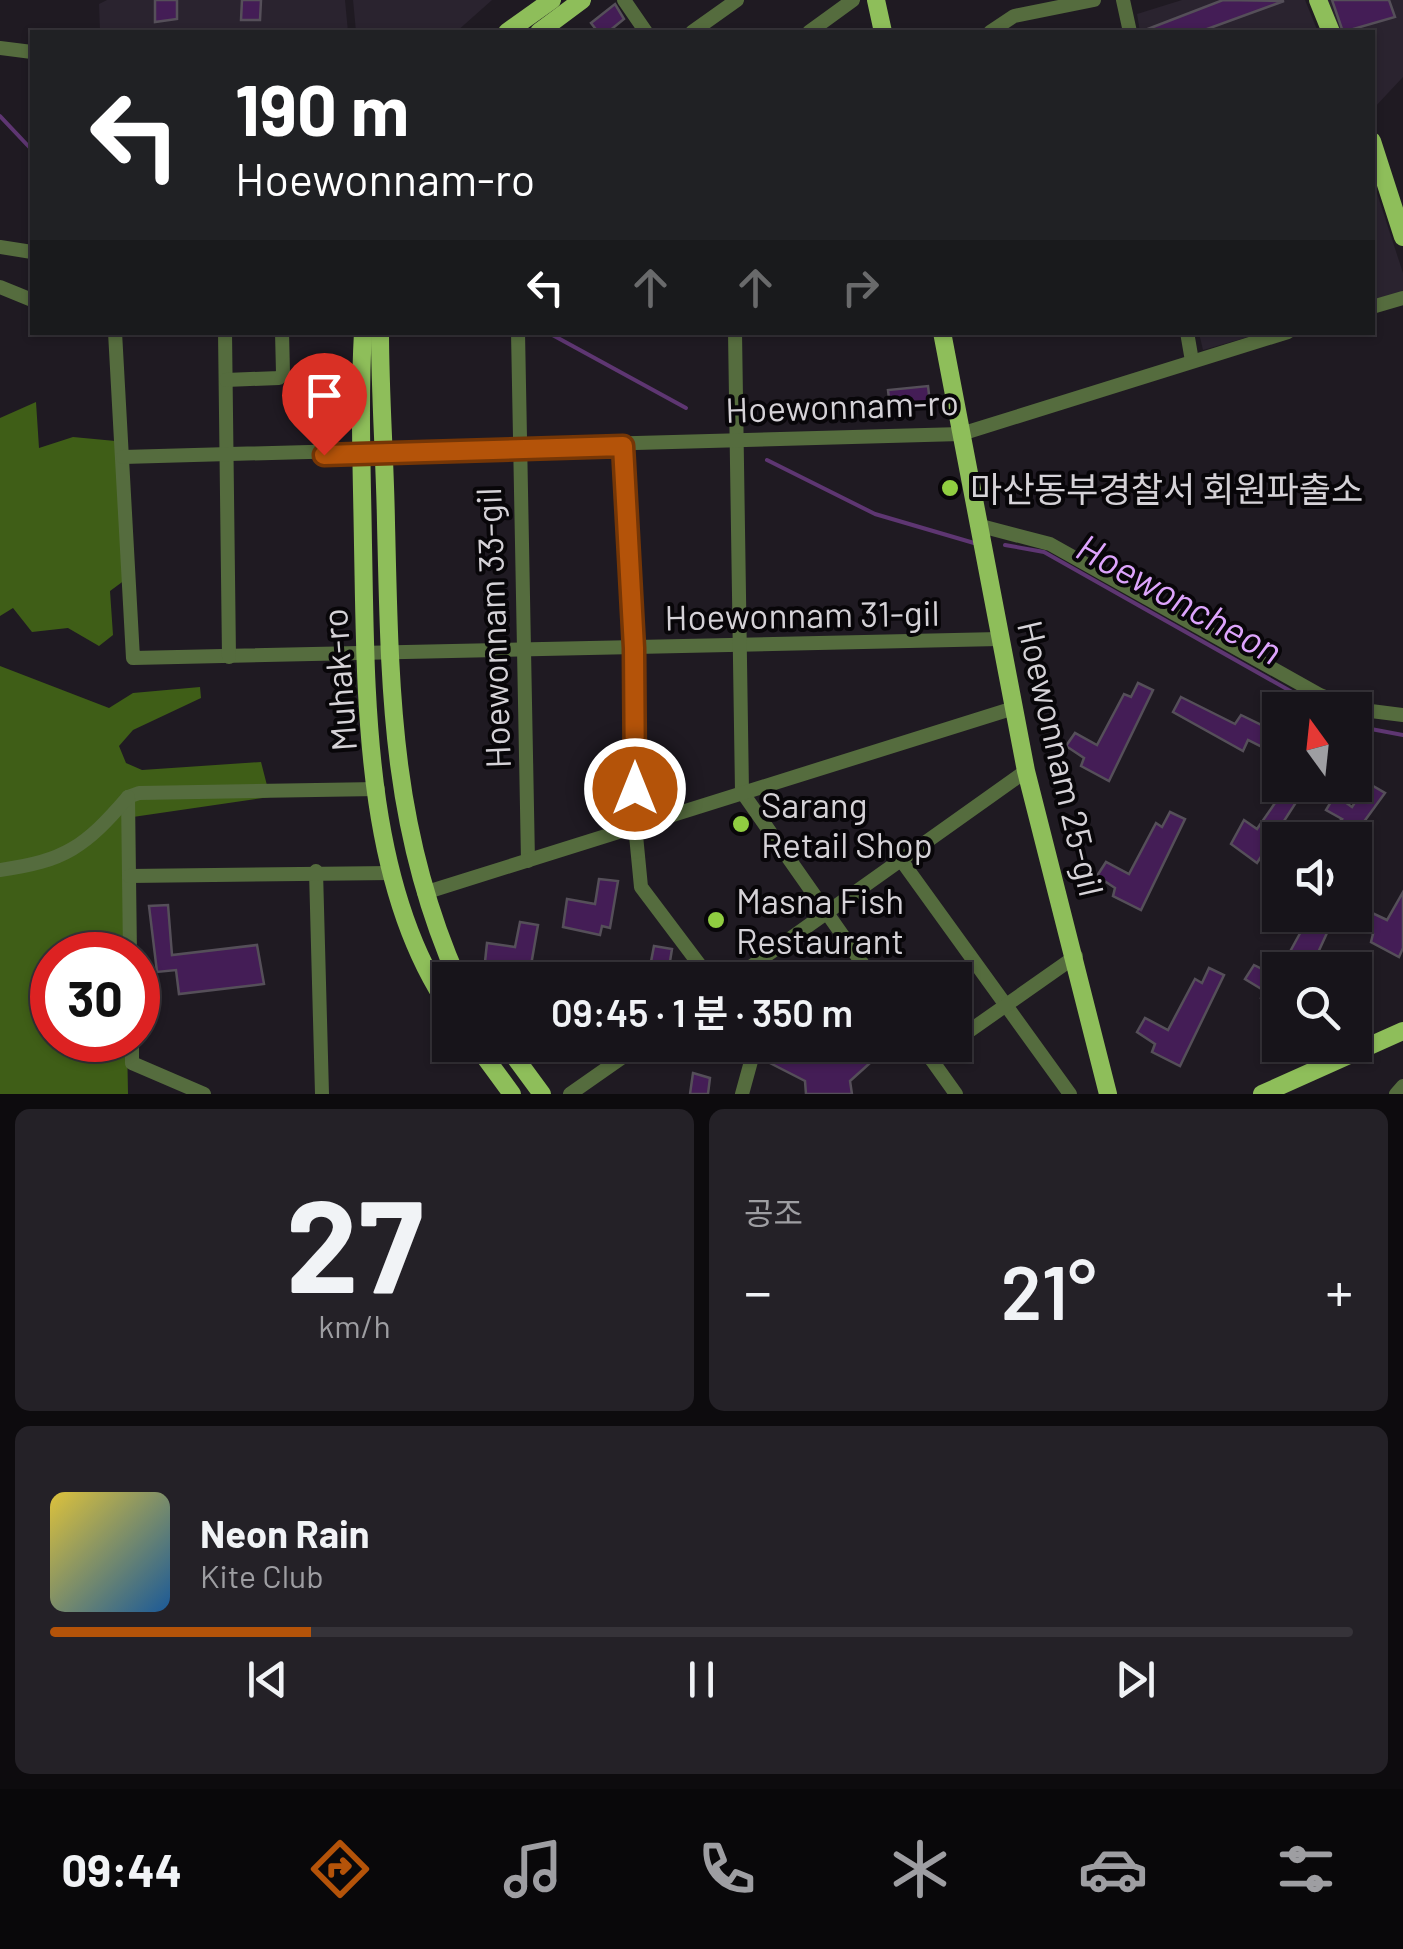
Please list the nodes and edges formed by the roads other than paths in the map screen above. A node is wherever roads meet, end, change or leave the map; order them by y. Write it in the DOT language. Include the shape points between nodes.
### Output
graph roads {
  1 [pos="552,0"];
  2 [pos="582,0"];
  3 [pos="624,0"];
  4 [pos="738,0"];
  5 [pos="853,0"];
  6 [pos="876,0"];
  7 [pos="1094,0"];
  8 [pos="1124,0"];
  9 [pos="1318,0"];
  10 [pos="1014,16"];
  11 [pos="511,30"];
  12 [pos="542,30"];
  13 [pos="645,30"];
  14 [pos="695,30"];
  15 [pos="812,30"];
  16 [pos="883,30"];
  17 [pos="993,30"];
  18 [pos="1017,30"];
  19 [pos="1130,30"];
  20 [pos="1331,30"];
  21 [pos="0,48"];
  22 [pos="30,52"];
  23 [pos="1375,150"];
  24 [pos="1403,237"];
  25 [pos="0,247"];
  26 [pos="30,252"];
  27 [pos="0,287"];
  28 [pos="1403,298"];
  29 [pos="30,299"];
  30 [pos="1375,307"];
  31 [pos="115,335"];
  32 [pos="224,335"];
  33 [pos="282,335"];
  34 [pos="363,335"];
  35 [pos="380,335"];
  36 [pos="518,335"];
  37 [pos="735,335"];
  38 [pos="943,335"];
  39 [pos="1188,335"];
  40 [pos="1278,335"];
  41 [pos="1192,361"];
  42 [pos="226,380"];
  43 [pos="961,434"];
  44 [pos="739,439"];
  45 [pos="623,446"];
  46 [pos="517,449"];
  47 [pos="384,453"];
  48 [pos="362,454"];
  49 [pos="228,456"];
  50 [pos="123,457"];
  51 [pos="981,526"];
  52 [pos="999,640"];
  53 [pos="739,644"];
  54 [pos="634,648"];
  55 [pos="524,650"];
  56 [pos="389,652"];
  57 [pos="366,654"];
  58 [pos="229,657"];
  59 [pos="1014,708"];
  60 [pos="1403,716"];
  61 [pos="1026,771"];
  62 [pos="378,789"];
  63 [pos="742,792"];
  64 [pos="128,797"];
  65 [pos="635,824"];
  66 [pos="902,860"];
  67 [pos="528,862"];
  68 [pos="0,870"];
  69 [pos="316,871"];
  70 [pos="392,872"];
  71 [pos="129,876"];
  72 [pos="424,893"];
  73 [pos="826,913"];
  74 [pos="130,932"];
  75 [pos="1076,956"];
  76 [pos="451,962"];
  77 [pos="698,962"];
  78 [pos="757,962"];
  79 [pos="861,962"];
  80 [pos="432,983"];
  81 [pos="1007,1003"];
  82 [pos="972,1028"];
  83 [pos="1403,1031"];
  84 [pos="132,1062"];
  85 [pos="488,1062"];
  86 [pos="518,1062"];
  87 [pos="616,1062"];
  88 [pos="751,1062"];
  89 [pos="934,1062"];
  90 [pos="1403,1086"];
  91 [pos="204,1094"];
  92 [pos="322,1094"];
  93 [pos="512,1094"];
  94 [pos="542,1094"];
  95 [pos="570,1094"];
  96 [pos="742,1094"];
  97 [pos="956,1094"];
  98 [pos="1070,1094"];
  99 [pos="1108,1094"];
  100 [pos="1262,1094"];
  101 [pos="1396,1094"];
  1 -- 11 [label="main road"];
  2 -- 12 [label="main road"];
  3 -- 13 [label="street"];
  4 -- 14 [label="street"];
  5 -- 15 [label="street"];
  6 -- 16 [label="main road"];
  7 -- 10 [label="street"];
  8 -- 19 [label="street"];
  9 -- 20 [label="main road"];
  10 -- 17 [label="street"];
  10 -- 18 [label="street"];
  21 -- 22 [label="street"];
  23 -- 24 [label="main road"];
  25 -- 26 [label="street"];
  27 -- 29 [label="street"];
  28 -- 30 [label="street"];
  31 -- 50 [label="street"];
  32 -- 42 [label="street"];
  33 -- 42 [label="street" via="278,378"];
  34 -- 48 [label="main road, Muhak-ro"];
  35 -- 47 [label="main road, Muhak-ro"];
  36 -- 46 [label="street, Hoewonnam 33-gil"];
  37 -- 44 [label="street"];
  38 -- 43 [label="main road, Hoewonnam 25-gil"];
  39 -- 41 [label="street"];
  40 -- 41 [label="street, Hoewonnam-ro"];
  41 -- 43 [label="street, Hoewonnam-ro"];
  42 -- 49 [label="street"];
  43 -- 44 [label="street, Hoewonnam-ro"];
  43 -- 51 [label="main road, Hoewonnam 25-gil"];
  44 -- 45 [label="street, Hoewonnam-ro"];
  44 -- 53 [label="street"];
  45 -- 46 [label="street, Hoewonnam-ro"];
  45 -- 54 [label="street"];
  46 -- 47 [label="street, Hoewonnam-ro"];
  46 -- 55 [label="street, Hoewonnam 33-gil"];
  47 -- 48 [label="street, Hoewonnam-ro"];
  47 -- 56 [label="main road, Muhak-ro"];
  48 -- 49 [label="street, Hoewonnam-ro"];
  48 -- 57 [label="main road, Muhak-ro"];
  49 -- 50 [label="street, Hoewonnam-ro"];
  49 -- 58 [label="street"];
  50 -- 58 [label="street, Hoewonnam 31-gil" via="133,658"];
  51 -- 52 [label="main road, Hoewonnam 25-gil"];
  51 -- 60 [label="street" via="1050,544 1320,695"];
  52 -- 53 [label="street, Hoewonnam 31-gil"];
  52 -- 59 [label="main road, Hoewonnam 25-gil"];
  53 -- 54 [label="street, Hoewonnam 31-gil"];
  53 -- 63 [label="street"];
  54 -- 55 [label="street, Hoewonnam 31-gil"];
  54 -- 65 [label="street"];
  55 -- 56 [label="street, Hoewonnam 31-gil"];
  55 -- 67 [label="street, Hoewonnam 33-gil"];
  56 -- 57 [label="street, Hoewonnam 31-gil"];
  56 -- 72 [label="main road, Muhak-ro" via="406,832"];
  57 -- 58 [label="street, Hoewonnam 31-gil"];
  57 -- 62 [label="main road, Muhak-ro"];
  59 -- 61 [label="main road, Hoewonnam 25-gil"];
  59 -- 63 [label="street"];
  61 -- 66 [label="street"];
  61 -- 75 [label="main road, Hoewonnam 25-gil"];
  62 -- 64 [label="street"];
  62 -- 70 [label="main road, Muhak-ro"];
  63 -- 65 [label="street"];
  63 -- 73 [label="street"];
  64 -- 68 [label="street" via="100,830 52,863"];
  64 -- 71 [label="street"];
  65 -- 67 [label="street"];
  65 -- 77 [label="street" via="642,887"];
  66 -- 73 [label="street"];
  66 -- 81 [label="street"];
  67 -- 72 [label="street"];
  69 -- 70 [label="street"];
  69 -- 71 [label="street"];
  69 -- 92 [label="street"];
  70 -- 80 [label="main road, Muhak-ro"];
  71 -- 74 [label="street"];
  72 -- 76 [label="main road, Muhak-ro"];
  73 -- 78 [label="street"];
  73 -- 79 [label="street"];
  75 -- 81 [label="street"];
  75 -- 99 [label="main road, Hoewonnam 25-gil"];
  81 -- 82 [label="street"];
  81 -- 98 [label="street"];
  83 -- 100 [label="main road"];
  84 -- 91 [label="street"];
  85 -- 93 [label="main road"];
  86 -- 94 [label="main road"];
  87 -- 95 [label="street"];
  88 -- 96 [label="street"];
  89 -- 97 [label="street"];
  90 -- 101 [label="street"];
}
